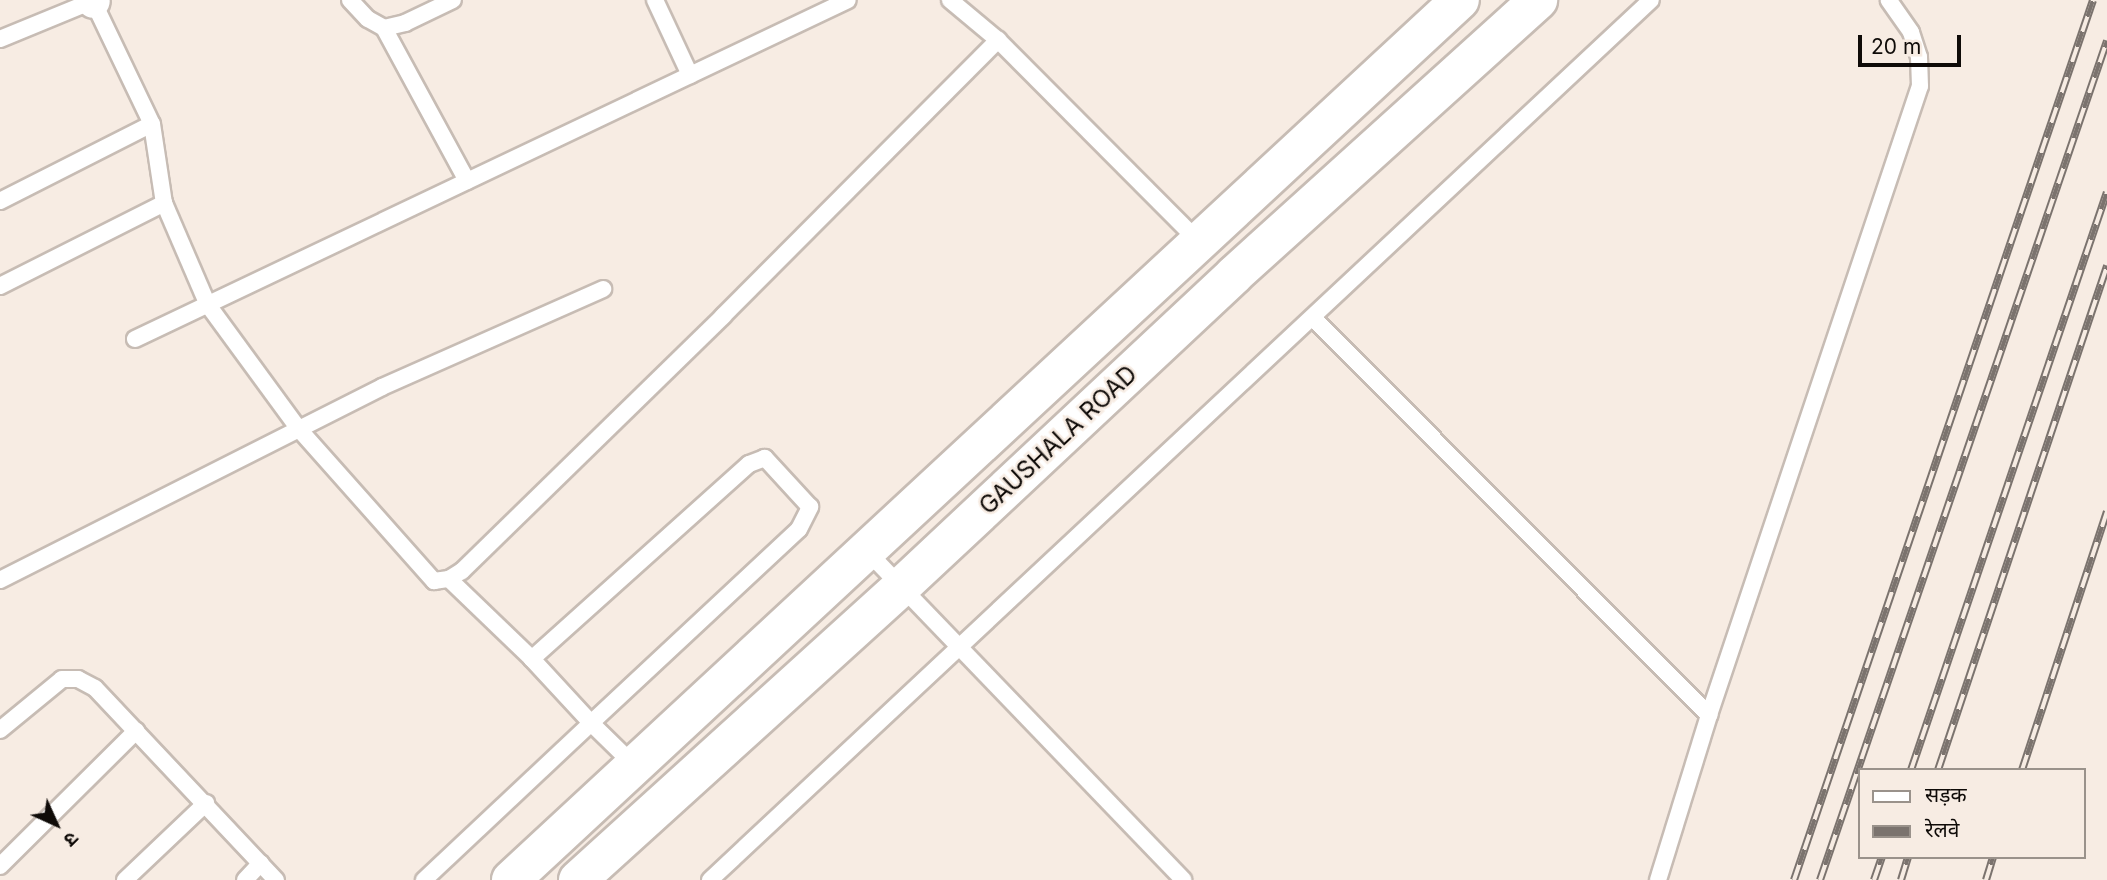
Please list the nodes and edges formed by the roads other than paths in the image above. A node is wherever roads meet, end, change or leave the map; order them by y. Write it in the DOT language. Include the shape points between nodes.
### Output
graph roads {
  1 [pos="94,0"];
  2 [pos="350,0"];
  3 [pos="453,0"];
  4 [pos="654,0"];
  5 [pos="848,0"];
  6 [pos="950,0"];
  7 [pos="1460,0"];
  8 [pos="1538,0"];
  9 [pos="1651,0"];
  10 [pos="1889,0"];
  11 [pos="384,27"];
  12 [pos="0,38"];
  13 [pos="998,40"];
  14 [pos="690,75"];
  15 [pos="152,124"];
  16 [pos="467,181"];
  17 [pos="0,201"];
  18 [pos="164,203"];
  19 [pos="1198,241"];
  20 [pos="0,286"];
  21 [pos="603,289"];
  22 [pos="208,305"];
  23 [pos="1312,318"];
  24 [pos="135,339"];
  25 [pos="298,428"];
  26 [pos="865,549"];
  27 [pos="449,579"];
  28 [pos="0,580"];
  29 [pos="902,586"];
  30 [pos="960,649"];
  31 [pos="531,659"];
  32 [pos="1709,715"];
  33 [pos="591,723"];
  34 [pos="0,730"];
  35 [pos="136,731"];
  36 [pos="634,765"];
  37 [pos="206,803"];
  38 [pos="261,863"];
  39 [pos="0,866"];
  40 [pos="515,879"];
  41 [pos="125,880"];
  42 [pos="244,880"];
  43 [pos="276,880"];
  44 [pos="424,880"];
  45 [pos="578,880"];
  46 [pos="710,880"];
  47 [pos="1183,880"];
  48 [pos="1658,880"];
  1 -- 12 [label="lane"];
  1 -- 15 [label="lane"];
  2 -- 11 [label="lane" via="368,19"];
  3 -- 11 [label="lane" via="405,23"];
  4 -- 14 [label="lane"];
  5 -- 14 [label="lane"];
  6 -- 13 [label="lane"];
  7 -- 19 [label="street"];
  8 -- 29 [label="street, GAUSHALA ROAD" via="1234,275"];
  9 -- 23 [label="lane"];
  10 -- 32 [label="lane" via="1911,32 1919,58 1920,86"];
  11 -- 16 [label="lane"];
  13 -- 19 [label="lane"];
  13 -- 27 [label="lane" via="686,353"];
  14 -- 16 [label="lane"];
  15 -- 17 [label="lane"];
  15 -- 18 [label="lane"];
  16 -- 22 [label="lane"];
  18 -- 20 [label="lane"];
  18 -- 22 [label="lane"];
  19 -- 26 [label="street"];
  21 -- 25 [label="lane"];
  22 -- 24 [label="lane"];
  22 -- 25 [label="lane"];
  23 -- 30 [label="lane"];
  23 -- 32 [label="lane"];
  25 -- 27 [label="lane" via="434,581"];
  25 -- 28 [label="lane"];
  26 -- 29 [label="lane"];
  26 -- 36 [label="street"];
  27 -- 31 [label="lane"];
  29 -- 30 [label="lane"];
  29 -- 45 [label="street, GAUSHALA ROAD"];
  30 -- 46 [label="lane"];
  30 -- 47 [label="lane"];
  31 -- 33 [label="lane"];
  31 -- 33 [label="lane" via="749,464 765,458 810,507 799,529"];
  32 -- 48 [label="lane"];
  33 -- 36 [label="lane"];
  33 -- 44 [label="lane"];
  34 -- 35 [label="lane" via="62,679 78,679 95,688"];
  35 -- 37 [label="lane"];
  35 -- 39 [label="lane"];
  36 -- 40 [label="street"];
  37 -- 38 [label="lane"];
  37 -- 41 [label="lane"];
  38 -- 42 [label="lane"];
  38 -- 43 [label="lane"];
}
